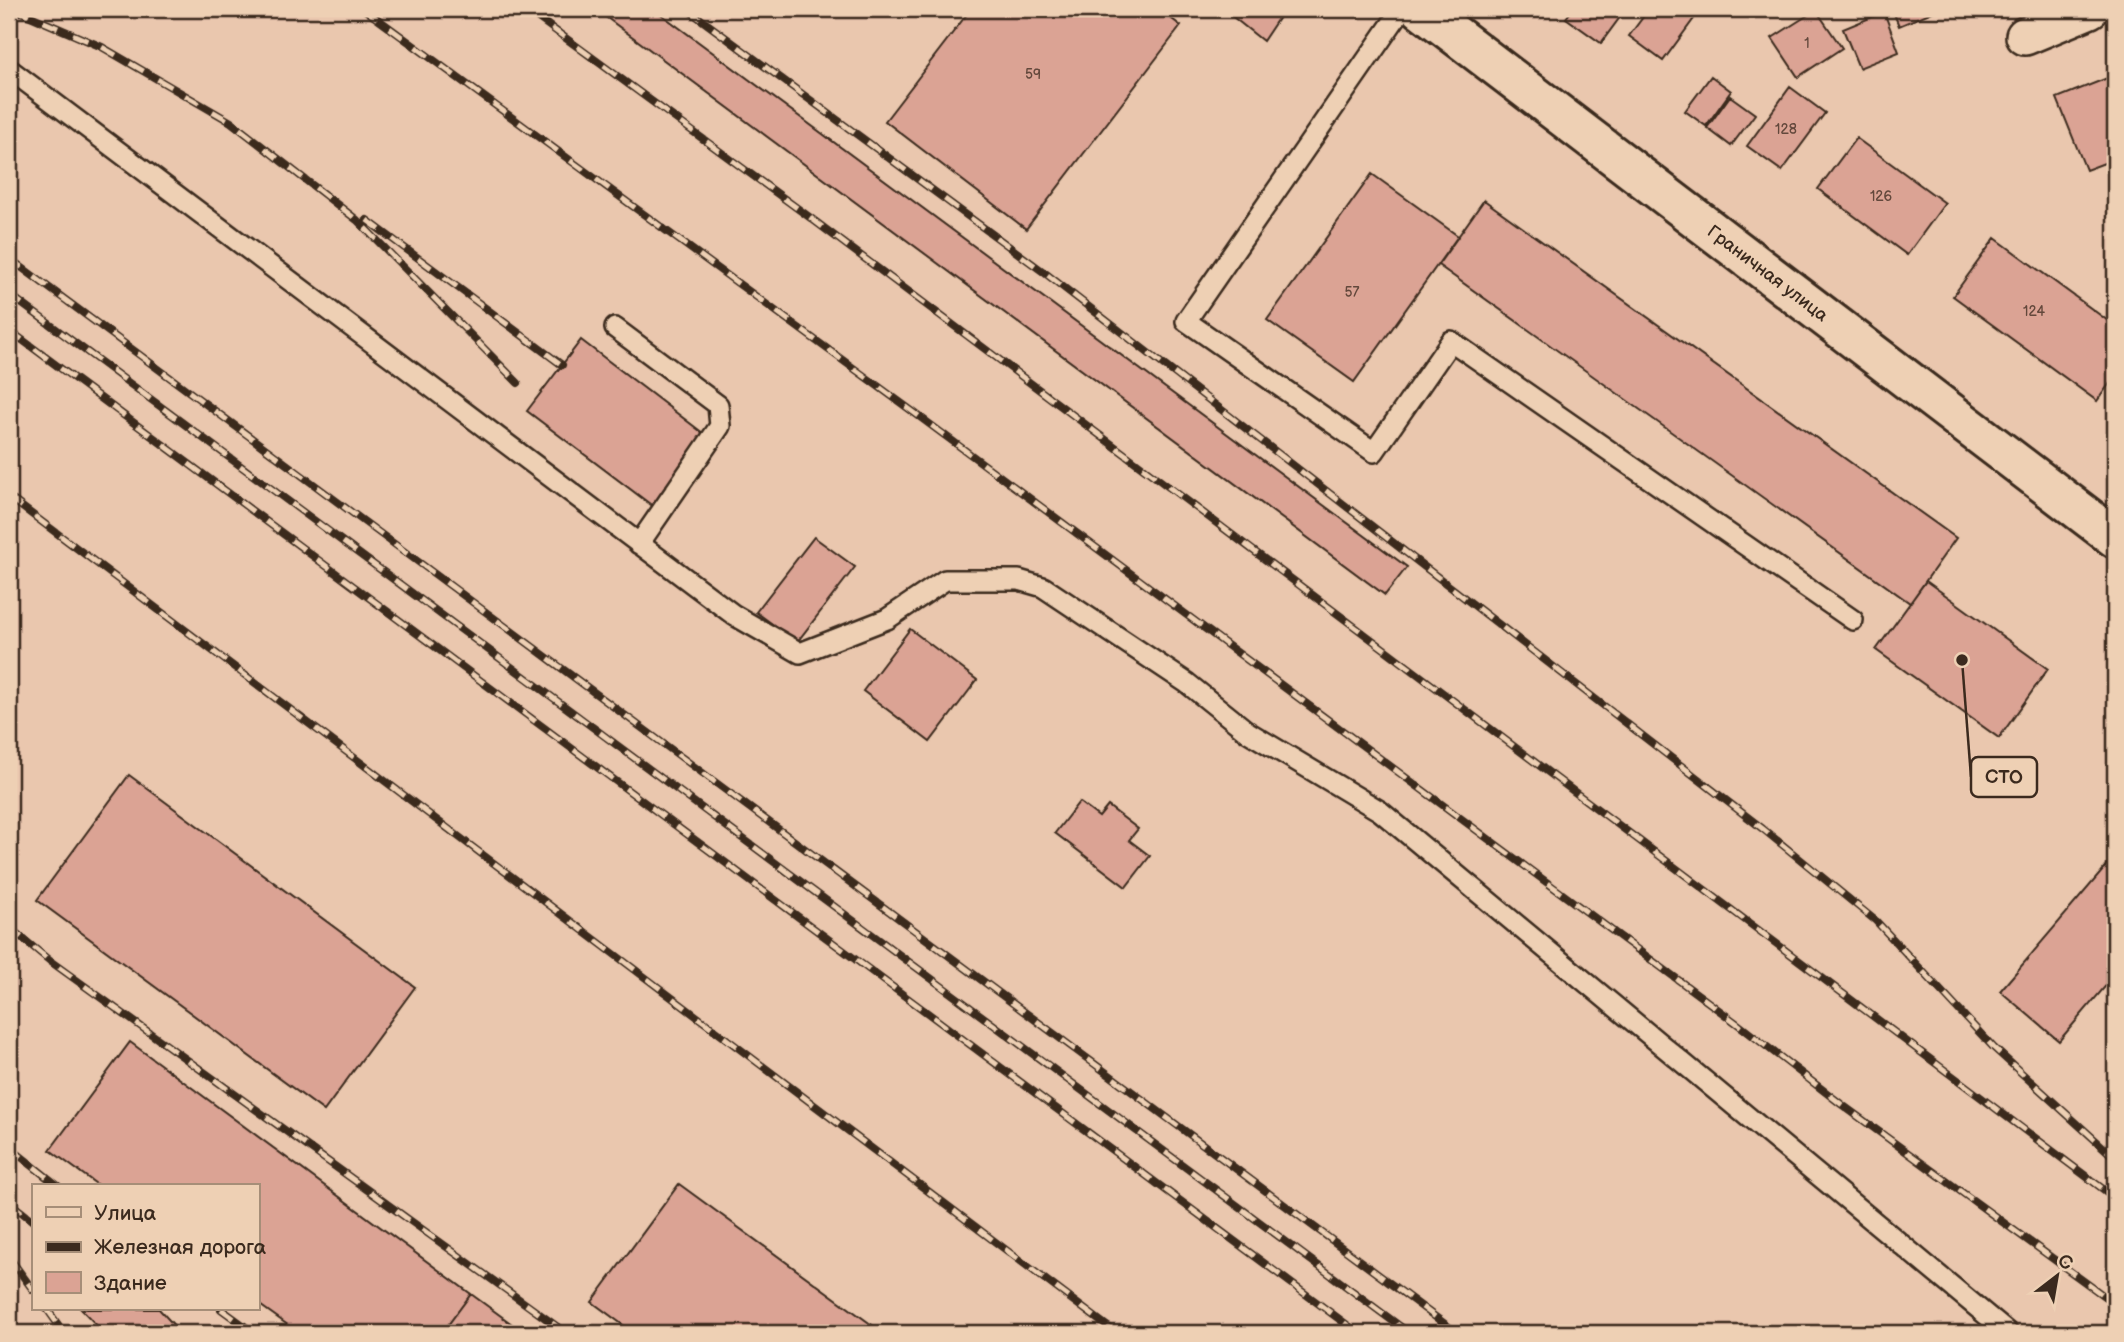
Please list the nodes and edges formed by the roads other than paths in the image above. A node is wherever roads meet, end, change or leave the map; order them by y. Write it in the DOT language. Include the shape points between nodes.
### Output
graph roads {
  1 [pos="1402,9"];
  2 [pos="1421,9"];
  3 [pos="2090,9"];
  4 [pos="2025,36"];
  5 [pos="9,69"];
  6 [pos="615,328"];
  7 [pos="2115,538"];
  8 [pos="639,544"];
  9 [pos="1853,620"];
  10 [pos="2008,1333"];
  1 -- 9 [label="lane" via="1186,321 1374,452 1451,341"];
  2 -- 7 [label="main road, Граничная улица"];
  3 -- 4 [label="street"];
  5 -- 8 [label="lane"];
  6 -- 8 [label="lane" via="718,405 720,426"];
  8 -- 10 [label="lane" via="734,615 800,653 887,619 945,580 1018,580 1044,587 1187,682 1248,732 1380,811"];
}
